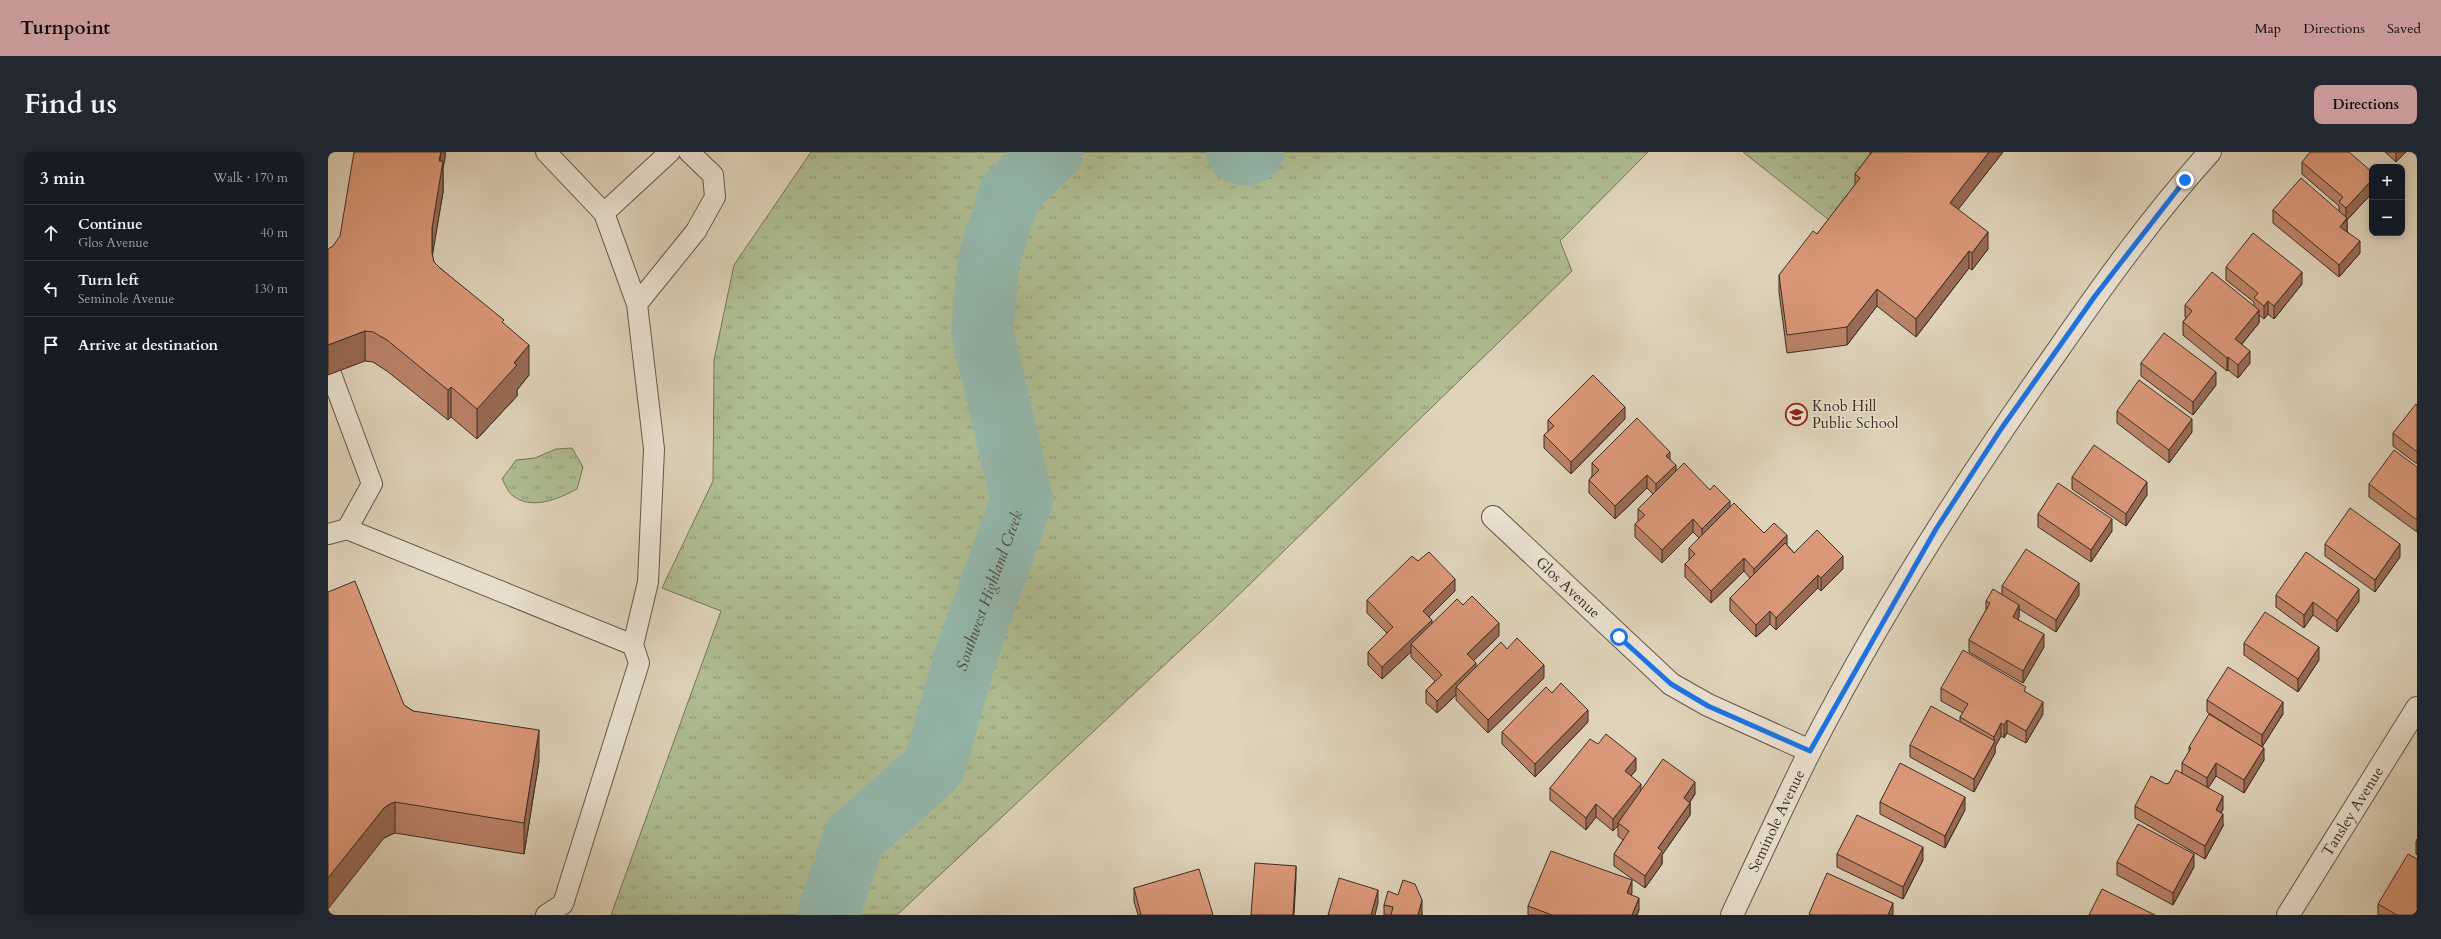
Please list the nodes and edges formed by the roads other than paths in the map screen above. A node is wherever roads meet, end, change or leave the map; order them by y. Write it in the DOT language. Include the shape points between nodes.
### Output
graph roads {
  1 [pos="546,152"];
  2 [pos="670,152"];
  3 [pos="689,152"];
  4 [pos="2210,152"];
  5 [pos="604,213"];
  6 [pos="637,304"];
  7 [pos="331,374"];
  8 [pos="1493,517"];
  9 [pos="337,532"];
  10 [pos="633,645"];
  11 [pos="2417,708"];
  12 [pos="1810,751"];
  13 [pos="546,915"];
  14 [pos="1732,915"];
  15 [pos="2288,915"];
  1 -- 5 [label="lane"];
  2 -- 5 [label="lane"];
  3 -- 6 [label="lane" via="713,175 715,197 696,231"];
  4 -- 12 [label="street, Seminole Avenue" via="2185,180 2095,296 1997,436 1936,529"];
  5 -- 6 [label="lane"];
  6 -- 10 [label="lane" via="654,449 648,582"];
  7 -- 9 [label="lane" via="372,484"];
  8 -- 12 [label="street, Glos Avenue" via="1671,684 1708,706"];
  9 -- 10 [label="lane"];
  10 -- 13 [label="lane" via="639,663 563,904"];
  11 -- 15 [label="street, Tansley Avenue"];
  12 -- 14 [label="street, Seminole Avenue"];
}
